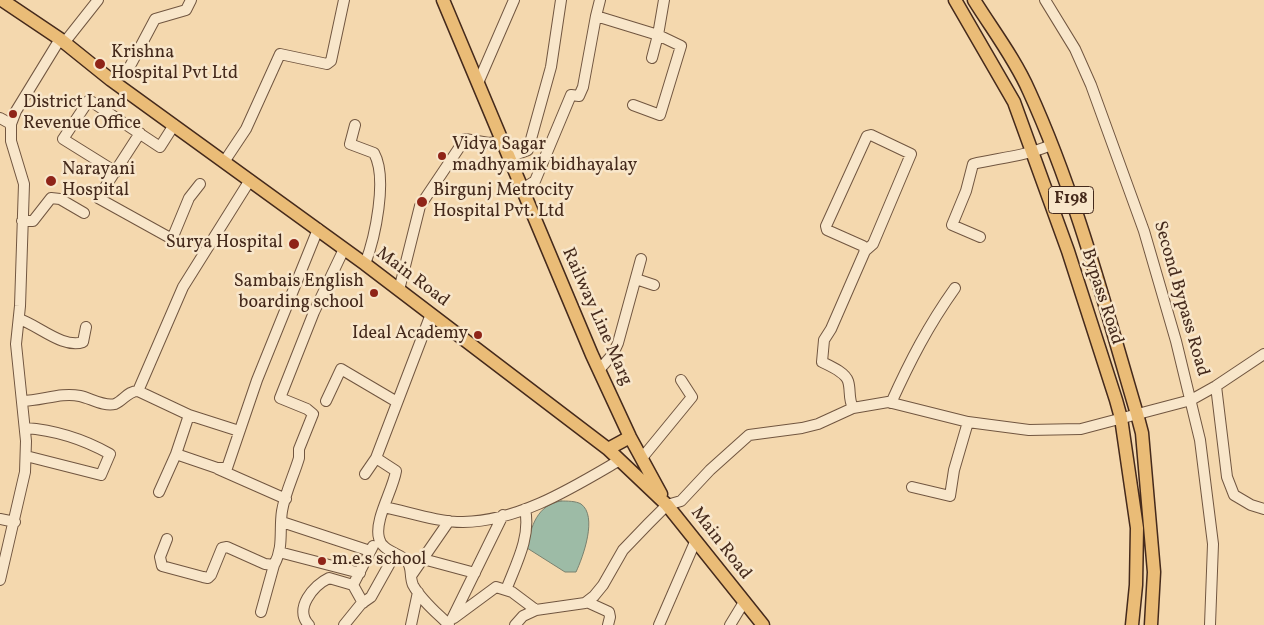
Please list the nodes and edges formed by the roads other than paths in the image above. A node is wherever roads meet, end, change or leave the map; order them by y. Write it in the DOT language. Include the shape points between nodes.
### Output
graph roads {
  1 [pos="2,0"];
  2 [pos="98,0"];
  3 [pos="191,0"];
  4 [pos="344,0"];
  5 [pos="442,0"];
  6 [pos="514,0"];
  7 [pos="560,0"];
  8 [pos="600,0"];
  9 [pos="664,0"];
  10 [pos="955,0"];
  11 [pos="974,0"];
  12 [pos="1045,0"];
  13 [pos="596,16"];
  14 [pos="658,35"];
  15 [pos="62,41"];
  16 [pos="652,58"];
  17 [pos="111,80"];
  18 [pos="478,84"];
  19 [pos="633,105"];
  20 [pos="0,118"];
  21 [pos="11,124"];
  22 [pos="174,125"];
  23 [pos="356,125"];
  24 [pos="140,133"];
  25 [pos="503,141"];
  26 [pos="1051,144"];
  27 [pos="1032,153"];
  28 [pos="509,157"];
  29 [pos="224,162"];
  30 [pos="116,172"];
  31 [pos="250,180"];
  32 [pos="200,184"];
  33 [pos="522,189"];
  34 [pos="84,213"];
  35 [pos="22,221"];
  36 [pos="318,230"];
  37 [pos="980,237"];
  38 [pos="344,249"];
  39 [pos="865,251"];
  40 [pos="641,259"];
  41 [pos="365,264"];
  42 [pos="636,279"];
  43 [pos="654,285"];
  44 [pos="955,288"];
  45 [pos="399,290"];
  46 [pos="431,314"];
  47 [pos="19,319"];
  48 [pos="86,327"];
  49 [pos="1264,354"];
  50 [pos="599,370"];
  51 [pos="681,380"];
  52 [pos="1216,386"];
  53 [pos="138,391"];
  54 [pos="1191,400"];
  55 [pos="22,401"];
  56 [pos="326,401"];
  57 [pos="397,402"];
  58 [pos="891,403"];
  59 [pos="853,408"];
  60 [pos="1137,414"];
  61 [pos="189,415"];
  62 [pos="1121,418"];
  63 [pos="968,422"];
  64 [pos="25,428"];
  65 [pos="239,432"];
  66 [pos="630,437"];
  67 [pos="608,449"];
  68 [pos="176,454"];
  69 [pos="26,456"];
  70 [pos="376,458"];
  71 [pos="642,458"];
  72 [pos="620,460"];
  73 [pos="217,468"];
  74 [pos="365,474"];
  75 [pos="912,487"];
  76 [pos="159,492"];
  77 [pos="286,499"];
  78 [pos="667,505"];
  79 [pos="384,507"];
  80 [pos="1264,508"];
  81 [pos="525,509"];
  82 [pos="503,515"];
  83 [pos="0,519"];
  84 [pos="449,520"];
  85 [pos="15,522"];
  86 [pos="282,522"];
  87 [pos="167,539"];
  88 [pos="378,539"];
  89 [pos="695,542"];
  90 [pos="370,551"];
  91 [pos="279,552"];
  92 [pos="395,554"];
  93 [pos="422,559"];
  94 [pos="274,565"];
  95 [pos="360,573"];
  96 [pos="475,573"];
  97 [pos="411,576"];
  98 [pos="0,580"];
  99 [pos="353,585"];
  100 [pos="506,590"];
  101 [pos="418,592"];
  102 [pos="587,602"];
  103 [pos="744,602"];
  104 [pos="363,603"];
  105 [pos="536,610"];
  106 [pos="261,612"];
  107 [pos="450,622"];
  108 [pos="309,625"];
  109 [pos="344,625"];
  110 [pos="411,625"];
  111 [pos="515,625"];
  112 [pos="608,625"];
  113 [pos="658,625"];
  114 [pos="730,625"];
  115 [pos="763,625"];
  116 [pos="1132,625"];
  117 [pos="1151,625"];
  118 [pos="1210,625"];
  1 -- 15 [label="main road, Main Road"];
  2 -- 15 [label="street"];
  3 -- 17 [label="street" via="186,10 155,19 129,68"];
  4 -- 29 [label="street" via="331,61 328,64 317,63 280,54 246,129"];
  5 -- 18 [label="main road, Railway Line Marg"];
  6 -- 18 [label="street"];
  7 -- 28 [label="street" via="551,67 528,150"];
  8 -- 13 [label="street"];
  9 -- 14 [label="street"];
  10 -- 27 [label="main road, Bypass Road / F198" via="1014,102"];
  11 -- 26 [label="main road, Bypass Road / F198" via="1028,89"];
  12 -- 54 [label="street, Second Bypass Road" via="1075,49 1124,173 1159,280"];
  13 -- 14 [label="street"];
  13 -- 33 [label="street" via="583,88 579,96 571,95 535,180"];
  14 -- 16 [label="street"];
  14 -- 19 [label="street" via="680,46 660,115"];
  15 -- 17 [label="main road, Main Road"];
  15 -- 21 [label="street" via="16,111"];
  17 -- 22 [label="main road, Main Road"];
  18 -- 25 [label="main road, Railway Line Marg"];
  20 -- 21 [label="street"];
  21 -- 35 [label="street" via="11,141 24,184"];
  22 -- 24 [label="street" via="160,147"];
  22 -- 29 [label="main road, Main Road"];
  23 -- 41 [label="street" via="350,144 374,152 380,172 377,224"];
  24 -- 30 [label="street"];
  24 -- 30 [label="street" via="89,100 63,139"];
  25 -- 28 [label="main road, Railway Line Marg"];
  25 -- 45 [label="street" via="489,143 465,139 420,206"];
  26 -- 27 [label="street"];
  26 -- 60 [label="main road, Bypass Road / F198" via="1089,251"];
  27 -- 37 [label="street" via="973,164 952,225"];
  27 -- 62 [label="main road, Bypass Road / F198" via="1068,251"];
  28 -- 33 [label="main road, Railway Line Marg"];
  29 -- 31 [label="main road, Main Road"];
  30 -- 32 [label="street" via="98,198 172,239 189,198"];
  31 -- 36 [label="main road, Main Road"];
  31 -- 53 [label="street" via="183,287"];
  33 -- 50 [label="main road, Railway Line Marg"];
  34 -- 35 [label="street" via="60,199 51,198 33,221"];
  35 -- 47 [label="street"];
  36 -- 38 [label="main road, Main Road"];
  36 -- 65 [label="street"];
  38 -- 41 [label="main road, Main Road"];
  38 -- 77 [label="street" via="314,312 280,398 313,414 299,449"];
  39 -- 39 [label="street" via="873,244 911,154 871,135 867,136 826,226 827,230 863,246"];
  39 -- 59 [label="street" via="824,340 822,362 844,375"];
  40 -- 42 [label="street"];
  41 -- 45 [label="main road, Main Road"];
  42 -- 43 [label="street"];
  42 -- 50 [label="street" via="618,343"];
  44 -- 58 [label="street" via="917,346"];
  45 -- 46 [label="main road, Main Road"];
  46 -- 57 [label="street"];
  46 -- 67 [label="main road, Main Road"];
  47 -- 48 [label="street" via="62,340 79,344 83,342"];
  47 -- 55 [label="street" via="16,344"];
  49 -- 52 [label="street"];
  50 -- 66 [label="main road, Railway Line Marg"];
  51 -- 71 [label="street" via="692,397"];
  52 -- 54 [label="street"];
  52 -- 80 [label="street" via="1227,476 1234,494 1251,505"];
  53 -- 55 [label="street" via="132,391 114,404 79,396 49,396 40,401"];
  53 -- 61 [label="street"];
  54 -- 60 [label="street"];
  54 -- 118 [label="street, Second Bypass Road" via="1200,440 1213,544"];
  55 -- 64 [label="street"];
  56 -- 57 [label="street" via="341,369"];
  57 -- 70 [label="street"];
  58 -- 59 [label="street"];
  58 -- 63 [label="street"];
  59 -- 78 [label="street" via="810,426 749,435 681,501"];
  60 -- 62 [label="street"];
  60 -- 117 [label="main road, Bypass Road / F198" via="1142,433 1154,572"];
  61 -- 65 [label="street"];
  61 -- 68 [label="street"];
  62 -- 63 [label="street" via="1081,429 1029,430"];
  62 -- 116 [label="main road, Bypass Road / F198" via="1137,528"];
  63 -- 75 [label="street" via="950,496"];
  64 -- 69 [label="street"];
  64 -- 69 [label="street" via="89,443 110,454 101,475"];
  65 -- 73 [label="street" via="226,468"];
  66 -- 67 [label="main road"];
  66 -- 71 [label="main road, Railway Line Marg"];
  67 -- 72 [label="main road, Main Road"];
  68 -- 73 [label="street"];
  68 -- 76 [label="street"];
  69 -- 85 [label="street"];
  70 -- 74 [label="street"];
  70 -- 79 [label="street" via="396,471"];
  71 -- 78 [label="main road, Railway Line Marg"];
  72 -- 78 [label="main road, Main Road"];
  72 -- 81 [label="street" via="564,493"];
  73 -- 77 [label="street"];
  77 -- 86 [label="street"];
  78 -- 89 [label="main road, Main Road"];
  78 -- 102 [label="street" via="623,550 604,585"];
  79 -- 84 [label="street"];
  79 -- 88 [label="street"];
  81 -- 82 [label="street"];
  81 -- 100 [label="street" via="527,526 520,556"];
  82 -- 84 [label="street" via="480,521"];
  82 -- 96 [label="street"];
  83 -- 85 [label="street"];
  84 -- 93 [label="street"];
  85 -- 98 [label="street"];
  86 -- 90 [label="street"];
  86 -- 91 [label="street"];
  87 -- 94 [label="street" via="160,557 162,566 203,578 211,575 222,548 227,547"];
  88 -- 90 [label="street"];
  88 -- 92 [label="street"];
  89 -- 103 [label="main road, Main Road"];
  89 -- 113 [label="street"];
  90 -- 95 [label="street"];
  91 -- 94 [label="street"];
  91 -- 95 [label="street"];
  92 -- 97 [label="street" via="405,559 411,568"];
  92 -- 104 [label="street" via="379,585"];
  93 -- 96 [label="street"];
  93 -- 97 [label="street"];
  94 -- 106 [label="street"];
  95 -- 99 [label="street"];
  96 -- 107 [label="street"];
  97 -- 101 [label="street"];
  99 -- 104 [label="street"];
  99 -- 108 [label="street" via="329,578 321,582 308,596 304,613"];
  100 -- 105 [label="street"];
  100 -- 107 [label="street" via="500,587 490,590"];
  101 -- 107 [label="street"];
  101 -- 110 [label="street"];
  102 -- 105 [label="street"];
  102 -- 112 [label="street" via="609,612"];
  103 -- 114 [label="street"];
  103 -- 115 [label="main road, Main Road"];
  104 -- 109 [label="street"];
  105 -- 111 [label="street" via="523,616"];
}
